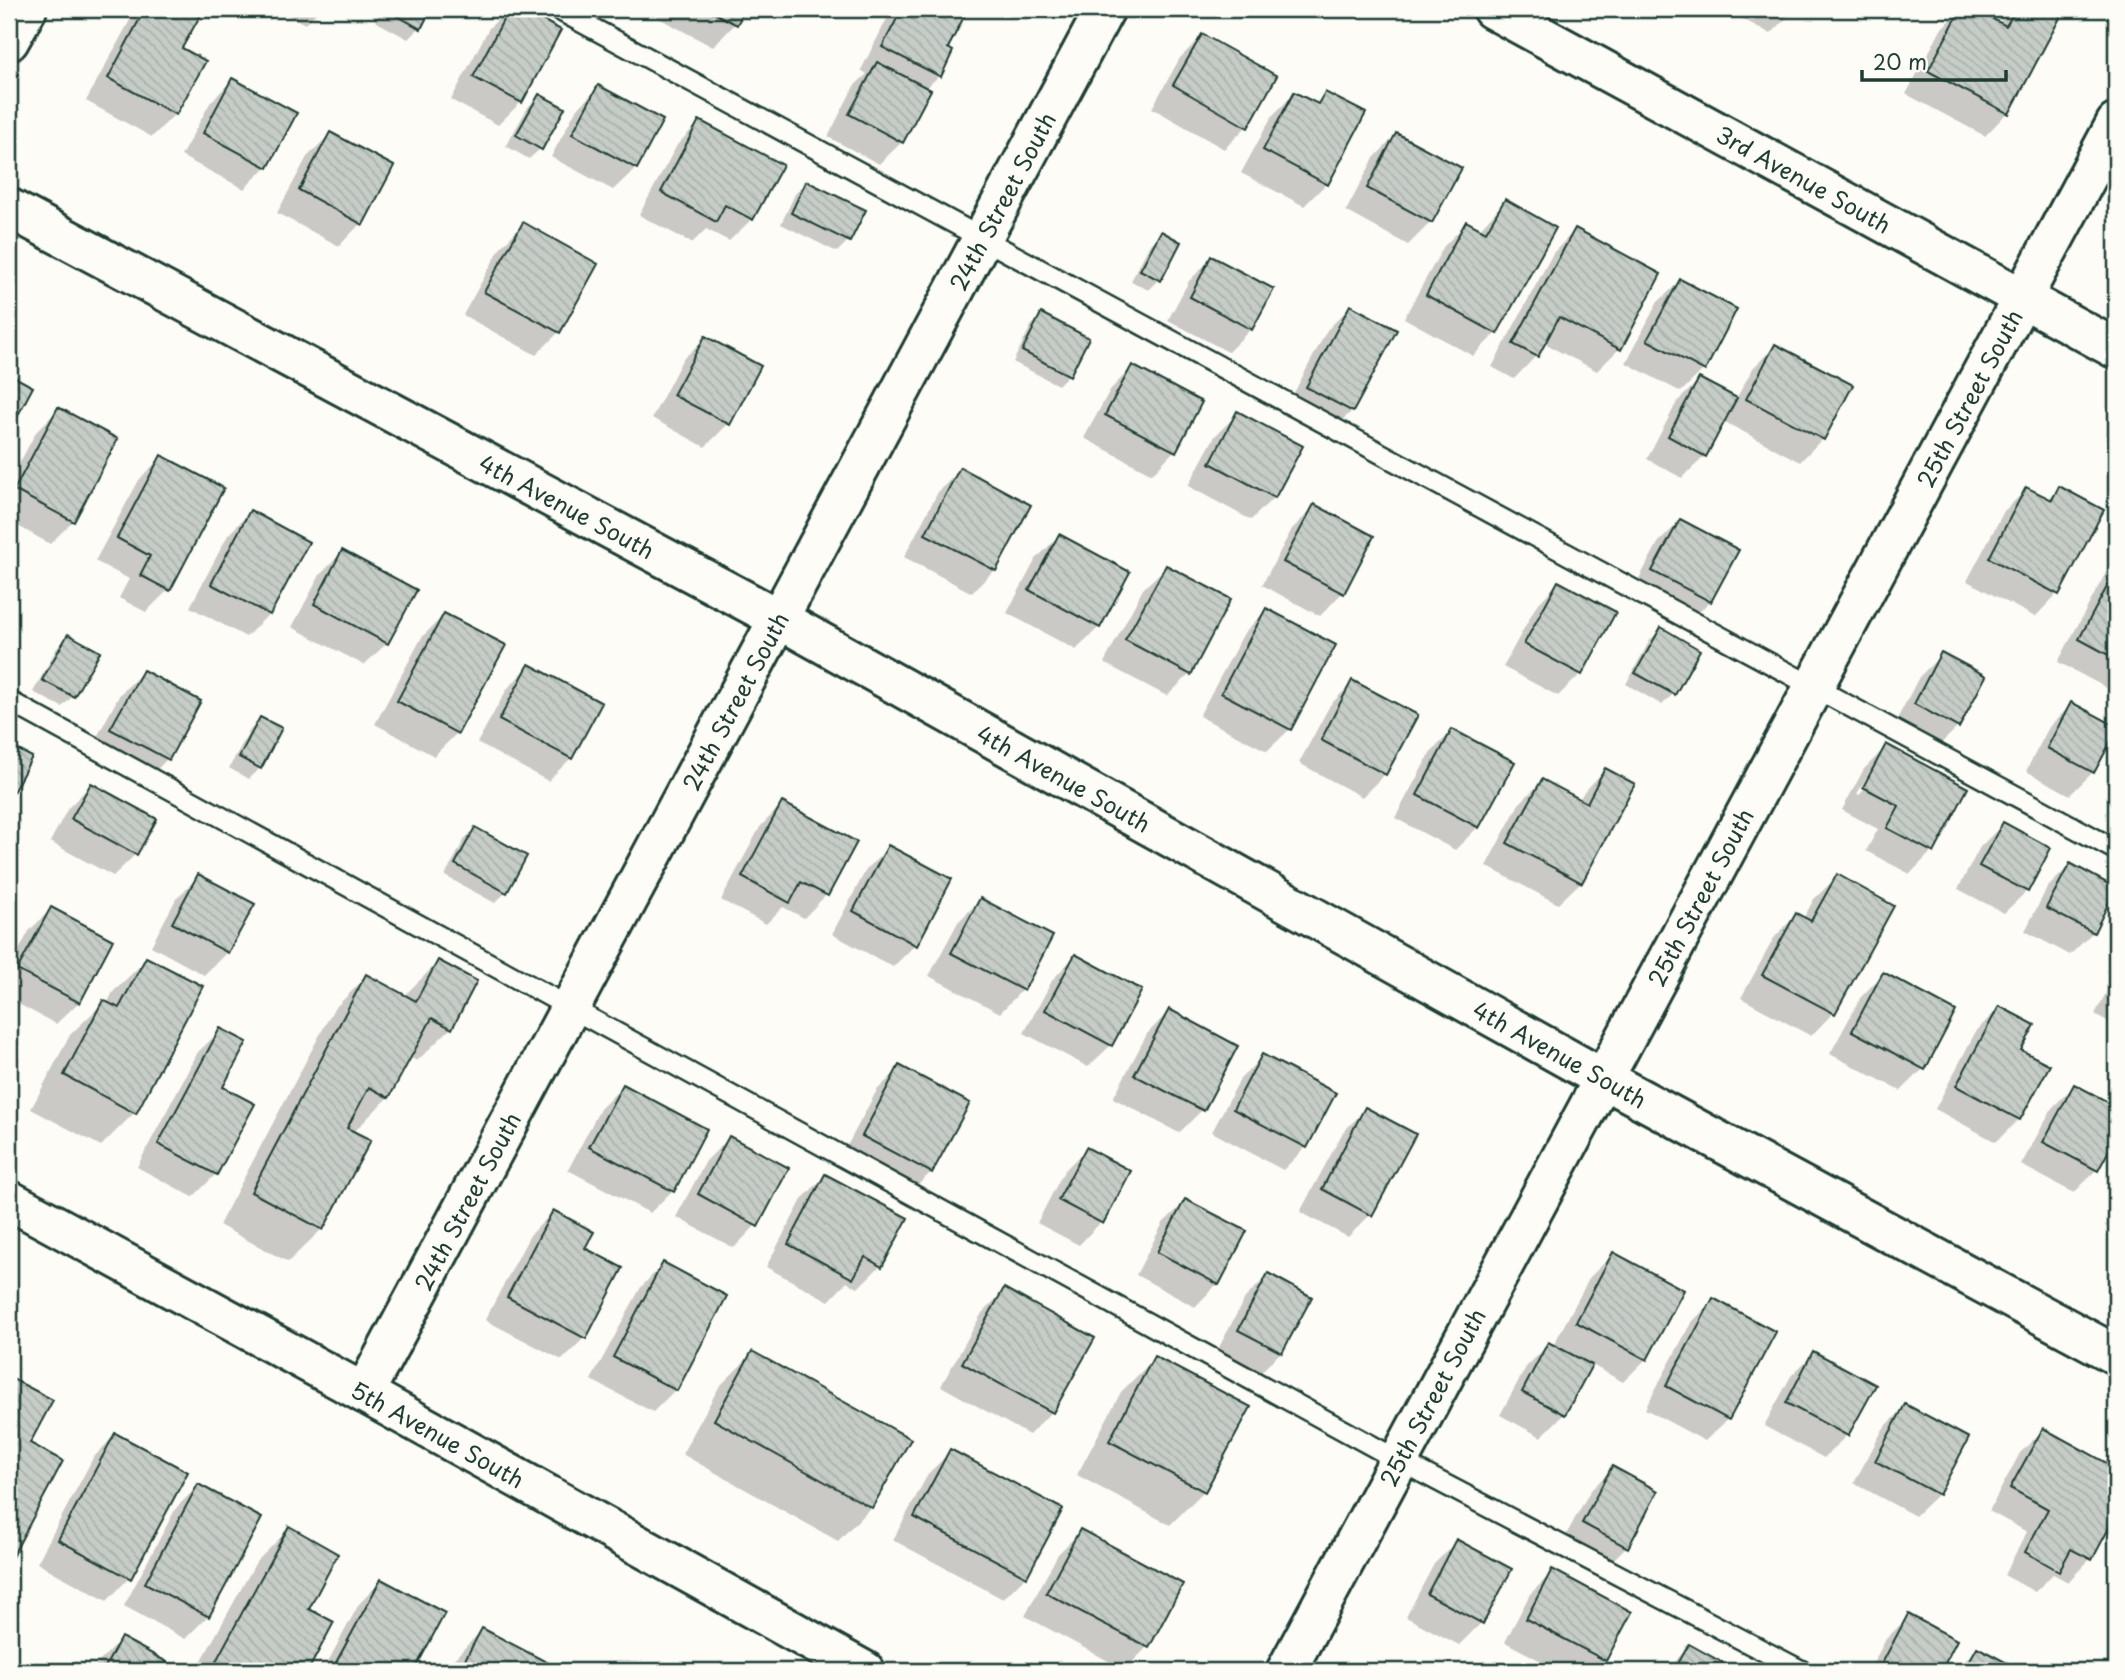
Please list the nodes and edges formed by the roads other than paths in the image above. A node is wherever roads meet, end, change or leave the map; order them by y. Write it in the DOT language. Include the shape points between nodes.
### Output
graph roads {
  1 [pos="27,9"];
  2 [pos="557,9"];
  3 [pos="1105,9"];
  4 [pos="1492,9"];
  5 [pos="9,41"];
  6 [pos="2116,123"];
  7 [pos="9,208"];
  8 [pos="981,240"];
  9 [pos="2023,298"];
  10 [pos="2116,349"];
  11 [pos="779,619"];
  12 [pos="1813,687"];
  13 [pos="9,701"];
  14 [pos="2116,850"];
  15 [pos="571,1007"];
  16 [pos="1602,1078"];
  17 [pos="9,1200"];
  18 [pos="2116,1355"];
  19 [pos="364,1393"];
  20 [pos="1398,1460"];
  21 [pos="865,1671"];
  22 [pos="1286,1671"];
  23 [pos="1802,1671"];
  1 -- 5 [label="street"];
  2 -- 8 [label="lane"];
  3 -- 8 [label="street, 24th Street South"];
  4 -- 9 [label="street, 3rd Avenue South"];
  6 -- 9 [label="street, 25th Street South"];
  7 -- 11 [label="street, 4th Avenue South"];
  8 -- 11 [label="street, 24th Street South"];
  8 -- 12 [label="lane"];
  9 -- 10 [label="street, 3rd Avenue South"];
  9 -- 12 [label="street, 25th Street South"];
  11 -- 15 [label="street, 24th Street South"];
  11 -- 16 [label="street, 4th Avenue South"];
  12 -- 14 [label="lane"];
  12 -- 16 [label="street, 25th Street South"];
  13 -- 15 [label="lane"];
  15 -- 19 [label="street, 24th Street South"];
  15 -- 20 [label="lane"];
  16 -- 18 [label="street, 4th Avenue South"];
  16 -- 20 [label="street, 25th Street South"];
  17 -- 19 [label="street, 5th Avenue South"];
  19 -- 21 [label="street, 5th Avenue South"];
  20 -- 22 [label="street, 25th Street South"];
  20 -- 23 [label="lane"];
}
